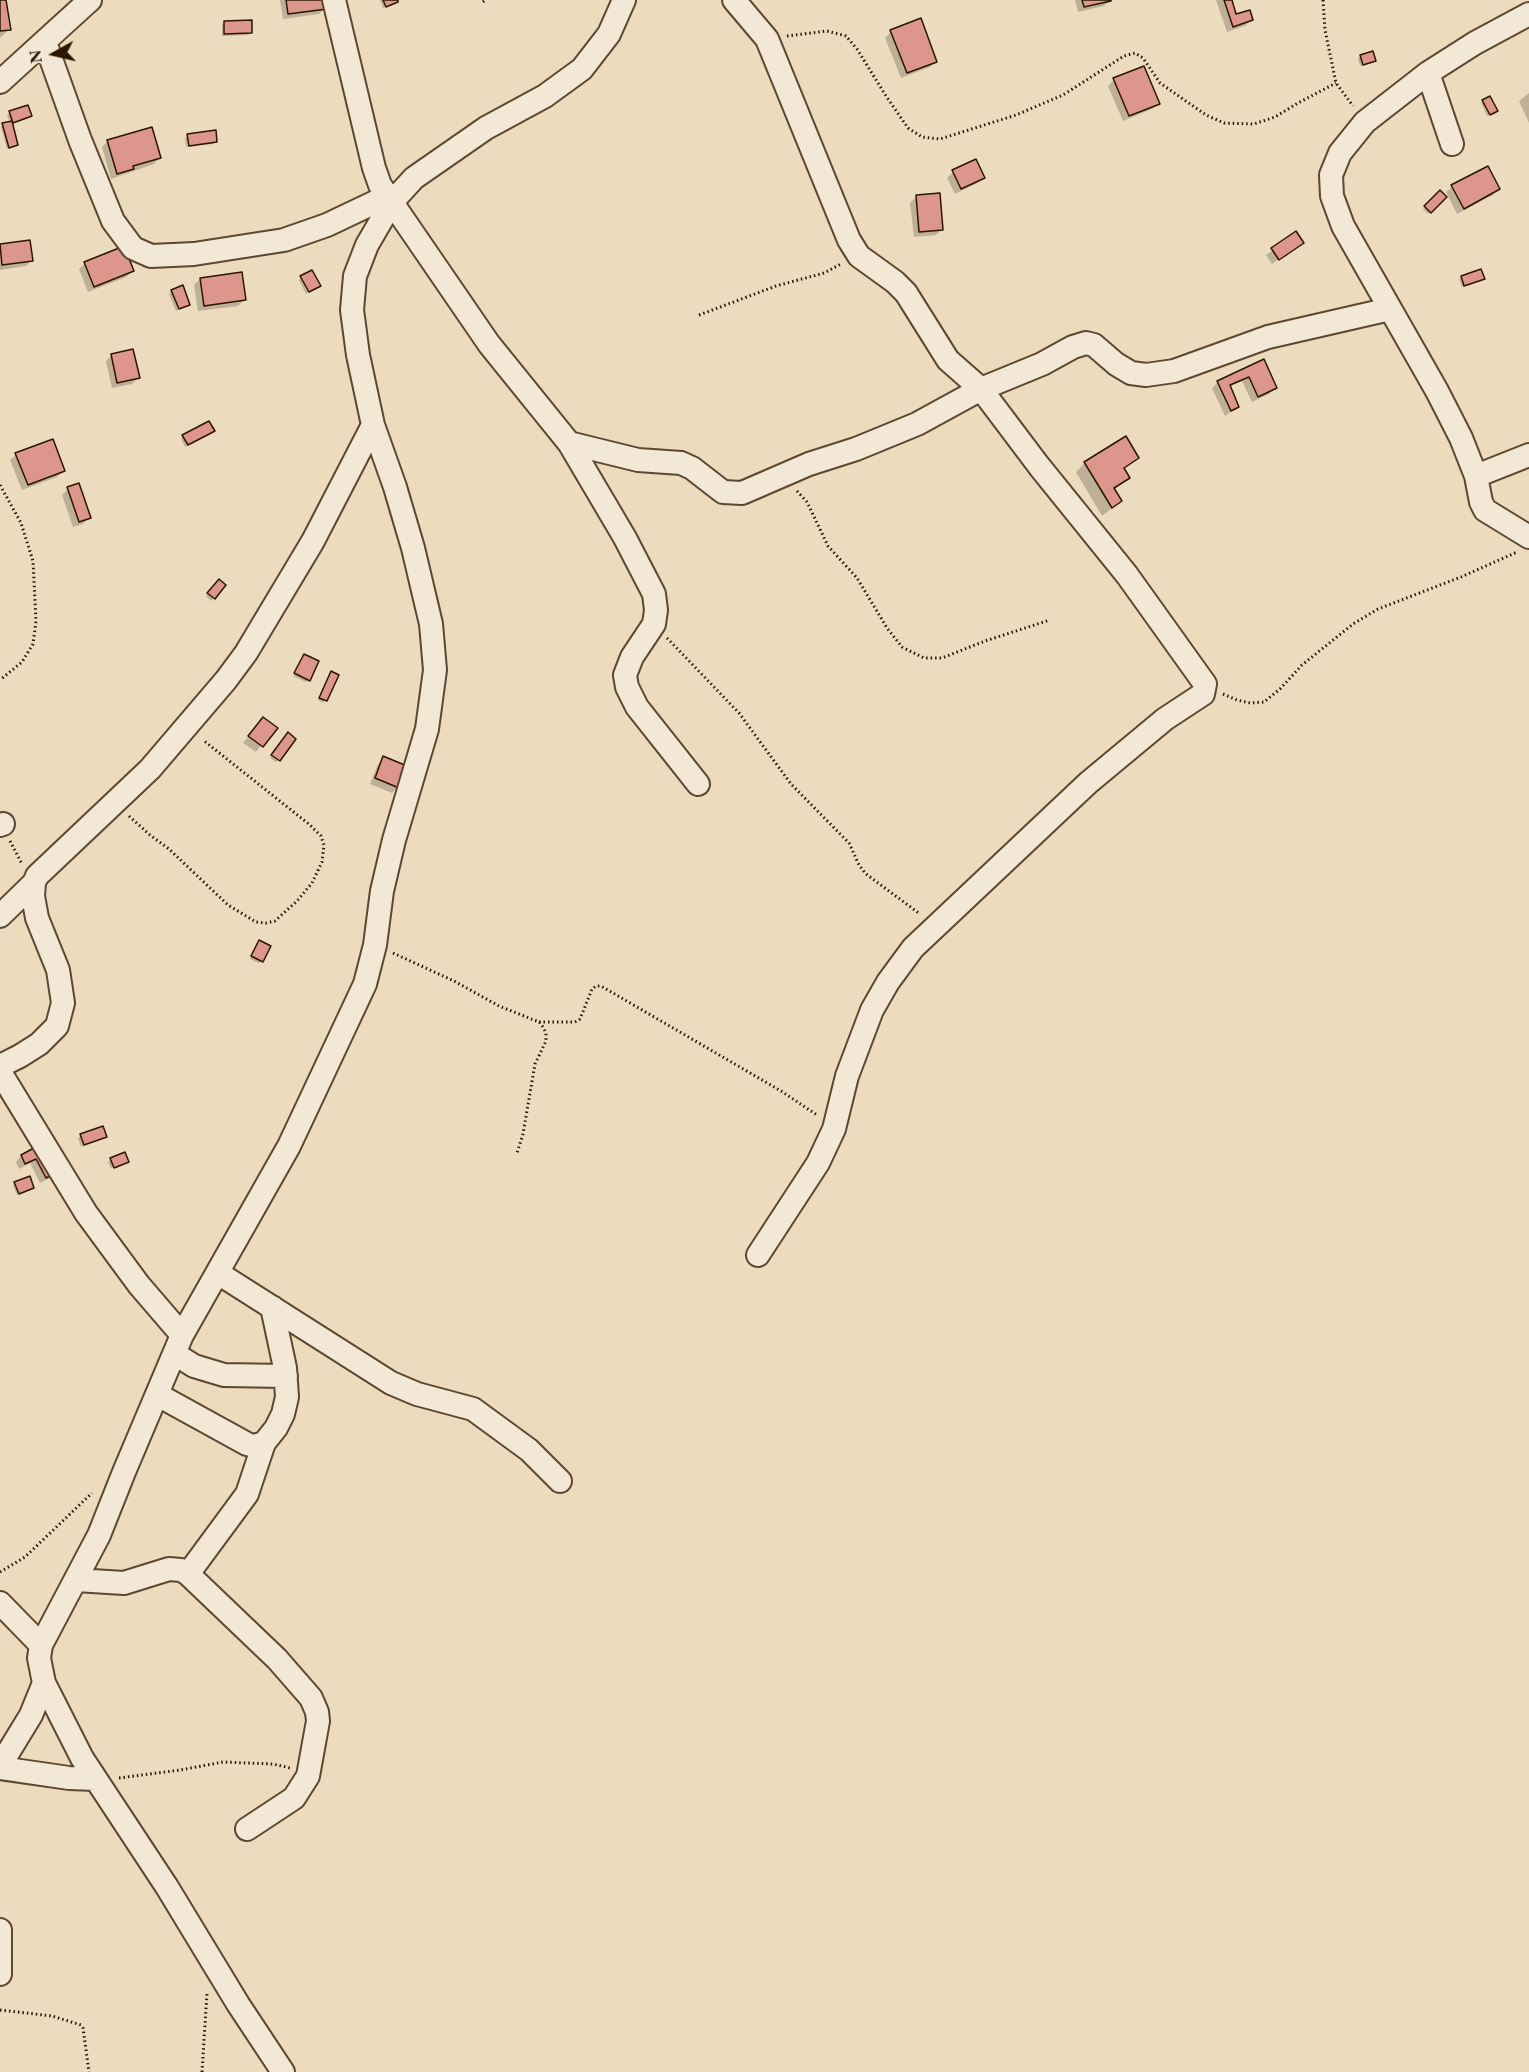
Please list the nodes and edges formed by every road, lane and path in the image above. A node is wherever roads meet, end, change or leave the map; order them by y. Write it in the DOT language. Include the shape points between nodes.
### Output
graph roads {
  1 [pos="90,0"];
  2 [pos="334,0"];
  3 [pos="624,0"];
  4 [pos="734,0"];
  5 [pos="1323,0"];
  6 [pos="1529,15"];
  7 [pos="767,39"];
  8 [pos="45,42"];
  9 [pos="1428,74"];
  10 [pos="0,82"];
  11 [pos="1336,83"];
  12 [pos="1365,122"];
  13 [pos="1452,144"];
  14 [pos="390,199"];
  15 [pos="849,240"];
  16 [pos="1390,309"];
  17 [pos="699,315"];
  18 [pos="981,389"];
  19 [pos="373,425"];
  20 [pos="569,443"];
  21 [pos="1529,455"];
  22 [pos="1476,476"];
  23 [pos="783,477"];
  24 [pos="0,485"];
  25 [pos="2,493"];
  26 [pos="1525,543"];
  27 [pos="1050,620"];
  28 [pos="654,624"];
  29 [pos="0,680"];
  30 [pos="1205,684"];
  31 [pos="187,727"];
  32 [pos="698,784"];
  33 [pos="115,802"];
  34 [pos="1,824"];
  35 [pos="34,883"];
  36 [pos="0,916"];
  37 [pos="940,925"];
  38 [pos="375,945"];
  39 [pos="539,1022"];
  40 [pos="0,1066"];
  41 [pos="0,1072"];
  42 [pos="834,1129"];
  43 [pos="517,1153"];
  44 [pos="758,1255"];
  45 [pos="218,1274"];
  46 [pos="272,1306"];
  47 [pos="178,1345"];
  48 [pos="286,1376"];
  49 [pos="158,1395"];
  50 [pos="264,1443"];
  51 [pos="123,1472"];
  52 [pos="560,1482"];
  53 [pos="0,1572"];
  54 [pos="188,1574"];
  55 [pos="76,1580"];
  56 [pos="0,1603"];
  57 [pos="41,1645"];
  58 [pos="44,1683"];
  59 [pos="0,1762"];
  60 [pos="0,1768"];
  61 [pos="308,1776"];
  62 [pos="96,1779"];
  63 [pos="247,1829"];
  64 [pos="0,1930"];
  65 [pos="0,1974"];
  66 [pos="207,1993"];
  67 [pos="0,2010"];
  68 [pos="89,2072"];
  69 [pos="202,2072"];
  70 [pos="282,2072"];
  1 -- 8 [label="street"];
  2 -- 14 [label="street" via="374,168"];
  3 -- 14 [label="street" via="609,34 582,69 545,96 435,162"];
  4 -- 7 [label="street"];
  5 -- 11 [label="path"];
  6 -- 9 [label="street" via="1475,43"];
  7 -- 11 [label="path" via="827,31 846,36 908,128 922,137 940,139 1063,96 1124,56 1135,53 1160,83 1206,116 1224,123 1254,124 1275,117"];
  7 -- 15 [label="street"];
  8 -- 10 [label="street"];
  8 -- 14 [label="street" via="113,220 133,248 151,256 194,254 284,240"];
  9 -- 12 [label="street"];
  9 -- 13 [label="street"];
  11 -- 12 [label="path"];
  12 -- 16 [label="street" via="1340,153 1331,175 1332,196 1343,226"];
  14 -- 19 [label="street" via="355,276 352,310"];
  14 -- 20 [label="street" via="489,344"];
  15 -- 17 [label="path" via="840,265"];
  15 -- 18 [label="street" via="859,256 906,293 948,360"];
  16 -- 18 [label="street" via="1268,337 1174,371 1146,375 1116,364 1086,342"];
  16 -- 22 [label="street" via="1461,438"];
  18 -- 23 [label="street" via="916,424"];
  18 -- 30 [label="street" via="1127,575"];
  19 -- 31 [label="street" via="314,541 246,653"];
  19 -- 38 [label="street" via="413,548 431,624 435,670 427,729 381,891"];
  20 -- 23 [label="street" via="638,460 681,463 723,492 742,493"];
  20 -- 28 [label="street" via="654,594"];
  21 -- 22 [label="street"];
  22 -- 26 [label="street" via="1485,510"];
  23 -- 27 [label="path" via="807,502 828,546 857,578 902,647 924,658 942,658"];
  24 -- 25 [label="path"];
  25 -- 29 [label="path" via="21,523 33,561 36,621 33,644 22,662"];
  26 -- 30 [label="path" via="1497,562 1378,609 1353,624 1302,664 1264,702 1237,700"];
  28 -- 32 [label="street" via="632,657 625,675 627,687 637,707"];
  28 -- 37 [label="path" via="739,713 791,784 849,843 866,874"];
  30 -- 37 [label="street" via="1203,694 1165,719 1088,783"];
  31 -- 33 [label="street"];
  31 -- 33 [label="path" via="321,836 322,862 297,901 275,921 256,922 228,905"];
  33 -- 35 [label="street" via="52,860"];
  34 -- 35 [label="path"];
  35 -- 36 [label="street"];
  35 -- 40 [label="street" via="37,918 58,970 63,1003 57,1026 39,1044"];
  37 -- 42 [label="street" via="913,948 872,1010 847,1076"];
  38 -- 39 [label="path"];
  38 -- 45 [label="street" via="365,984 316,1091"];
  39 -- 42 [label="path" via="575,1022 580,1019 592,989 601,986 812,1110"];
  39 -- 43 [label="path" via="546,1041 535,1064"];
  41 -- 47 [label="street" via="86,1212"];
  42 -- 44 [label="street" via="818,1163"];
  45 -- 46 [label="street"];
  45 -- 47 [label="street"];
  46 -- 48 [label="street"];
  46 -- 52 [label="street" via="391,1383 473,1409 529,1450"];
  47 -- 48 [label="street" via="194,1366 224,1375"];
  47 -- 49 [label="street"];
  48 -- 50 [label="street" via="283,1414"];
  49 -- 50 [label="street" via="247,1444"];
  49 -- 51 [label="street"];
  50 -- 54 [label="street" via="247,1494"];
  51 -- 53 [label="path" via="79,1504 25,1557"];
  51 -- 55 [label="street" via="99,1535"];
  54 -- 55 [label="street" via="169,1569 124,1583"];
  54 -- 61 [label="street" via="277,1659 311,1698 318,1721"];
  55 -- 57 [label="street"];
  56 -- 57 [label="street"];
  57 -- 58 [label="street" via="39,1658"];
  58 -- 59 [label="street" via="31,1715"];
  58 -- 62 [label="street"];
  60 -- 62 [label="street"];
  61 -- 62 [label="path" via="273,1764 223,1762"];
  61 -- 63 [label="street" via="294,1798"];
  62 -- 70 [label="street"];
  64 -- 65 [label="street"];
  66 -- 69 [label="path"];
  67 -- 68 [label="path" via="52,2016 81,2025"];
}
